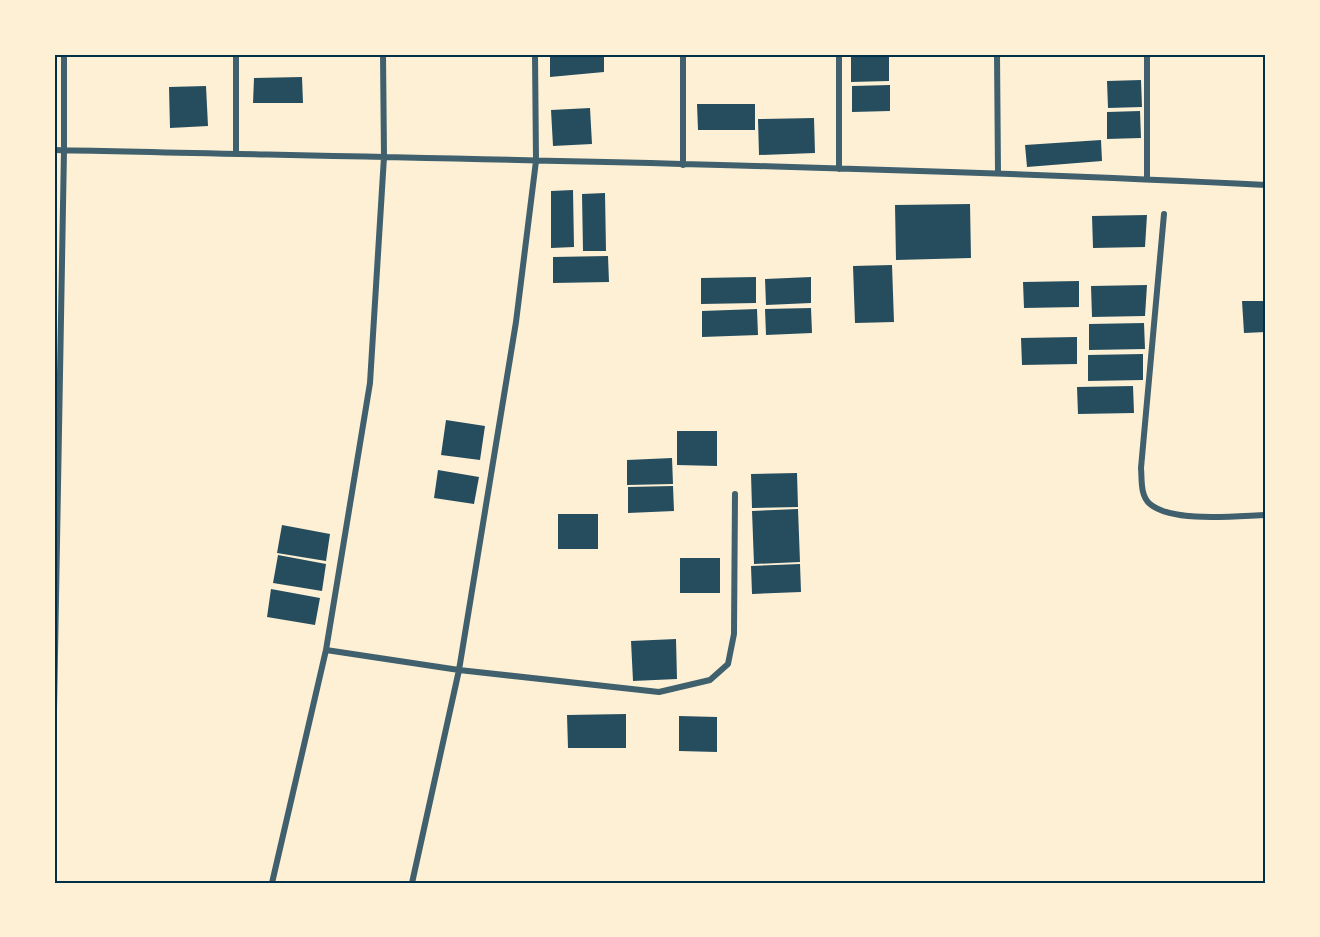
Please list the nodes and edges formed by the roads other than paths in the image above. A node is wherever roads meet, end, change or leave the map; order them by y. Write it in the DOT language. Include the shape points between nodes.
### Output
graph roads {
  1 [pos="64,54"];
  2 [pos="236,54"];
  3 [pos="382,54"];
  4 [pos="535,54"];
  5 [pos="683,54"];
  6 [pos="839,54"];
  7 [pos="997,54"];
  8 [pos="1147,54"];
  9 [pos="54,150"];
  10 [pos="64,150"];
  11 [pos="236,154"];
  12 [pos="384,157"];
  13 [pos="536,161"];
  14 [pos="683,165"];
  15 [pos="839,169"];
  16 [pos="998,173"];
  17 [pos="1147,179"];
  18 [pos="1266,185"];
  19 [pos="1164,214"];
  20 [pos="735,494"];
  21 [pos="1266,515"];
  22 [pos="326,650"];
  23 [pos="459,670"];
  24 [pos="54,710"];
  25 [pos="272,883"];
  26 [pos="412,883"];
  1 -- 10 [label="street"];
  2 -- 11 [label="street"];
  3 -- 12 [label="street"];
  4 -- 13 [label="street"];
  5 -- 14 [label="street"];
  6 -- 15 [label="street"];
  7 -- 16 [label="street"];
  8 -- 17 [label="street"];
  9 -- 10 [label="street"];
  10 -- 11 [label="street"];
  10 -- 24 [label="street"];
  11 -- 12 [label="street"];
  12 -- 13 [label="street"];
  12 -- 22 [label="street" via="370,383"];
  13 -- 14 [label="street"];
  13 -- 23 [label="street" via="516,322"];
  14 -- 15 [label="street"];
  15 -- 16 [label="street"];
  16 -- 17 [label="street"];
  17 -- 18 [label="street"];
  19 -- 21 [label="street" via="1142,490 1149,503 1178,516"];
  20 -- 23 [label="street" via="734,634 728,664 710,680 658,692"];
  22 -- 23 [label="street"];
  22 -- 25 [label="street"];
  23 -- 26 [label="street"];
}
